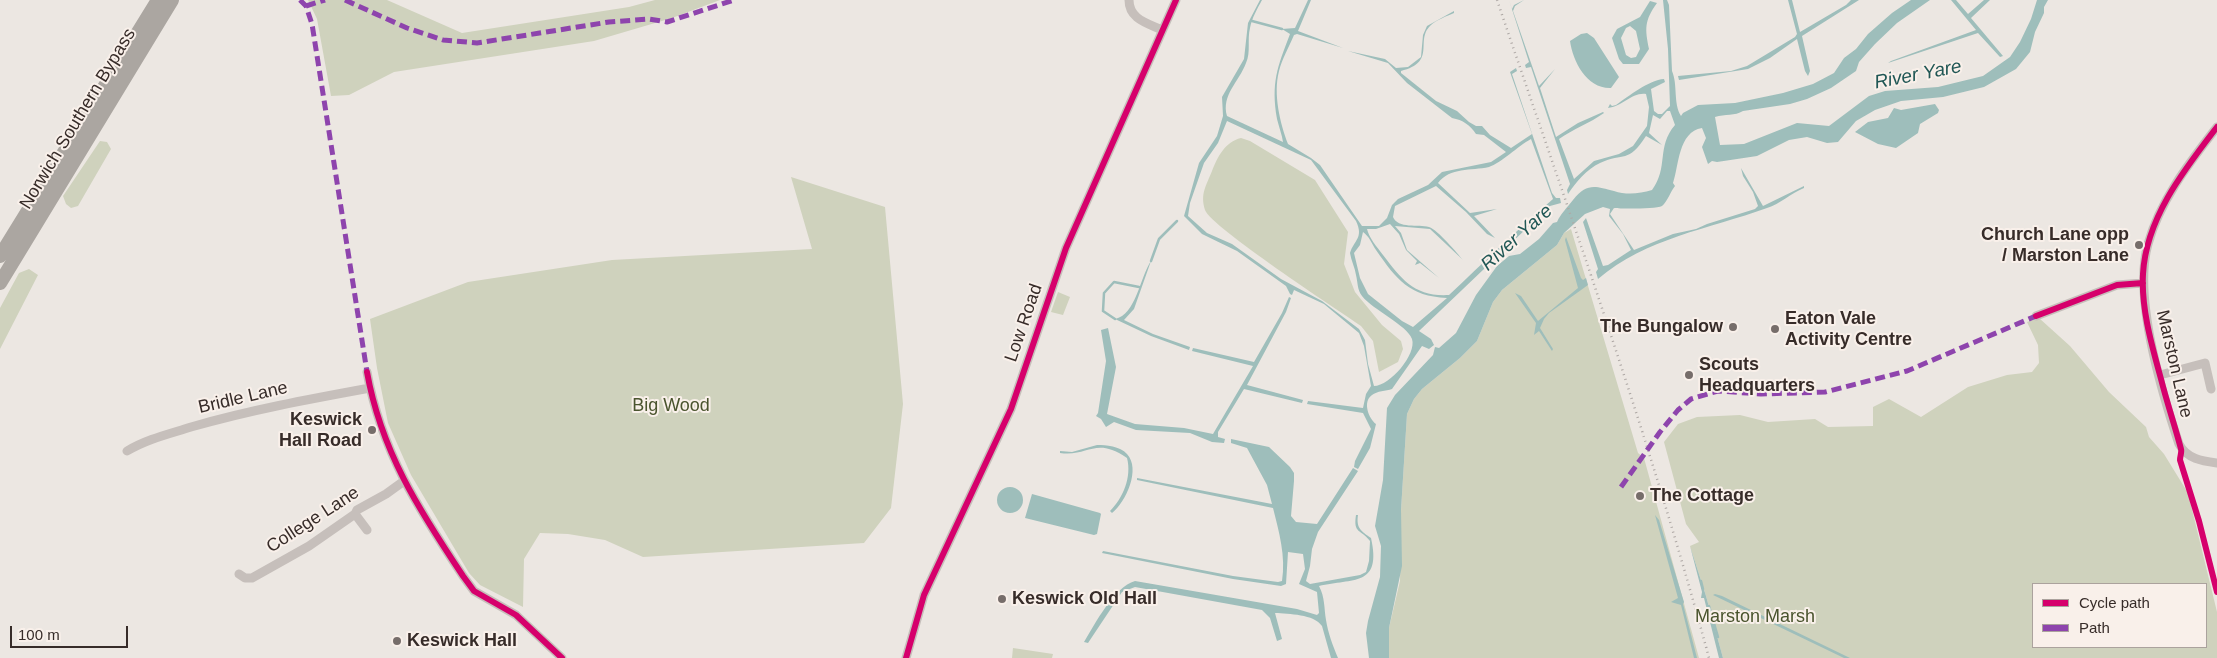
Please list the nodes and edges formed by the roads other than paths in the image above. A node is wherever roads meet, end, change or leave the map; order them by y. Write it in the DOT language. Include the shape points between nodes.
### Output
graph roads {
  1 [pos="158,0"];
  2 [pos="172,0"];
  3 [pos="1129,0"];
  4 [pos="1176,0"];
  5 [pos="1162,30"];
  6 [pos="2217,127"];
  7 [pos="0,256"];
  8 [pos="0,283"];
  9 [pos="2143,283"];
  10 [pos="2036,316"];
  11 [pos="366,372"];
  12 [pos="2160,375"];
  13 [pos="2208,385"];
  14 [pos="370,388"];
  15 [pos="127,451"];
  16 [pos="2217,464"];
  17 [pos="404,481"];
  18 [pos="355,514"];
  19 [pos="367,530"];
  20 [pos="239,574"];
  21 [pos="562,658"];
  22 [pos="906,658"];
  1 -- 7 [label="highway, Norwich Southern Bypass"];
  2 -- 8 [label="highway, Norwich Southern Bypass"];
  3 -- 5 [label="street" via="1134,16"];
  4 -- 5 [label="street, Low Road"];
  5 -- 22 [label="street, Low Road" via="1066,248 1011,409 924,596"];
  6 -- 9 [label="street, Marston Lane" via="2175,185 2158,216 2147,245"];
  9 -- 10 [label="street" via="2117,285"];
  9 -- 12 [label="street, Marston Lane" via="2146,316"];
  11 -- 14 [label="street"];
  12 -- 13 [label="street, Marston Lane" via="2205,363"];
  12 -- 16 [label="street, Marston Lane" via="2182,450 2201,461"];
  14 -- 15 [label="street, Bridle Lane" via="208,422 141,442"];
  14 -- 17 [label="street" via="382,431"];
  17 -- 18 [label="street, College Lane" via="356,510"];
  17 -- 21 [label="street" via="472,589 516,615"];
  18 -- 19 [label="street"];
  18 -- 20 [label="street, College Lane" via="309,546 252,578"];
}
